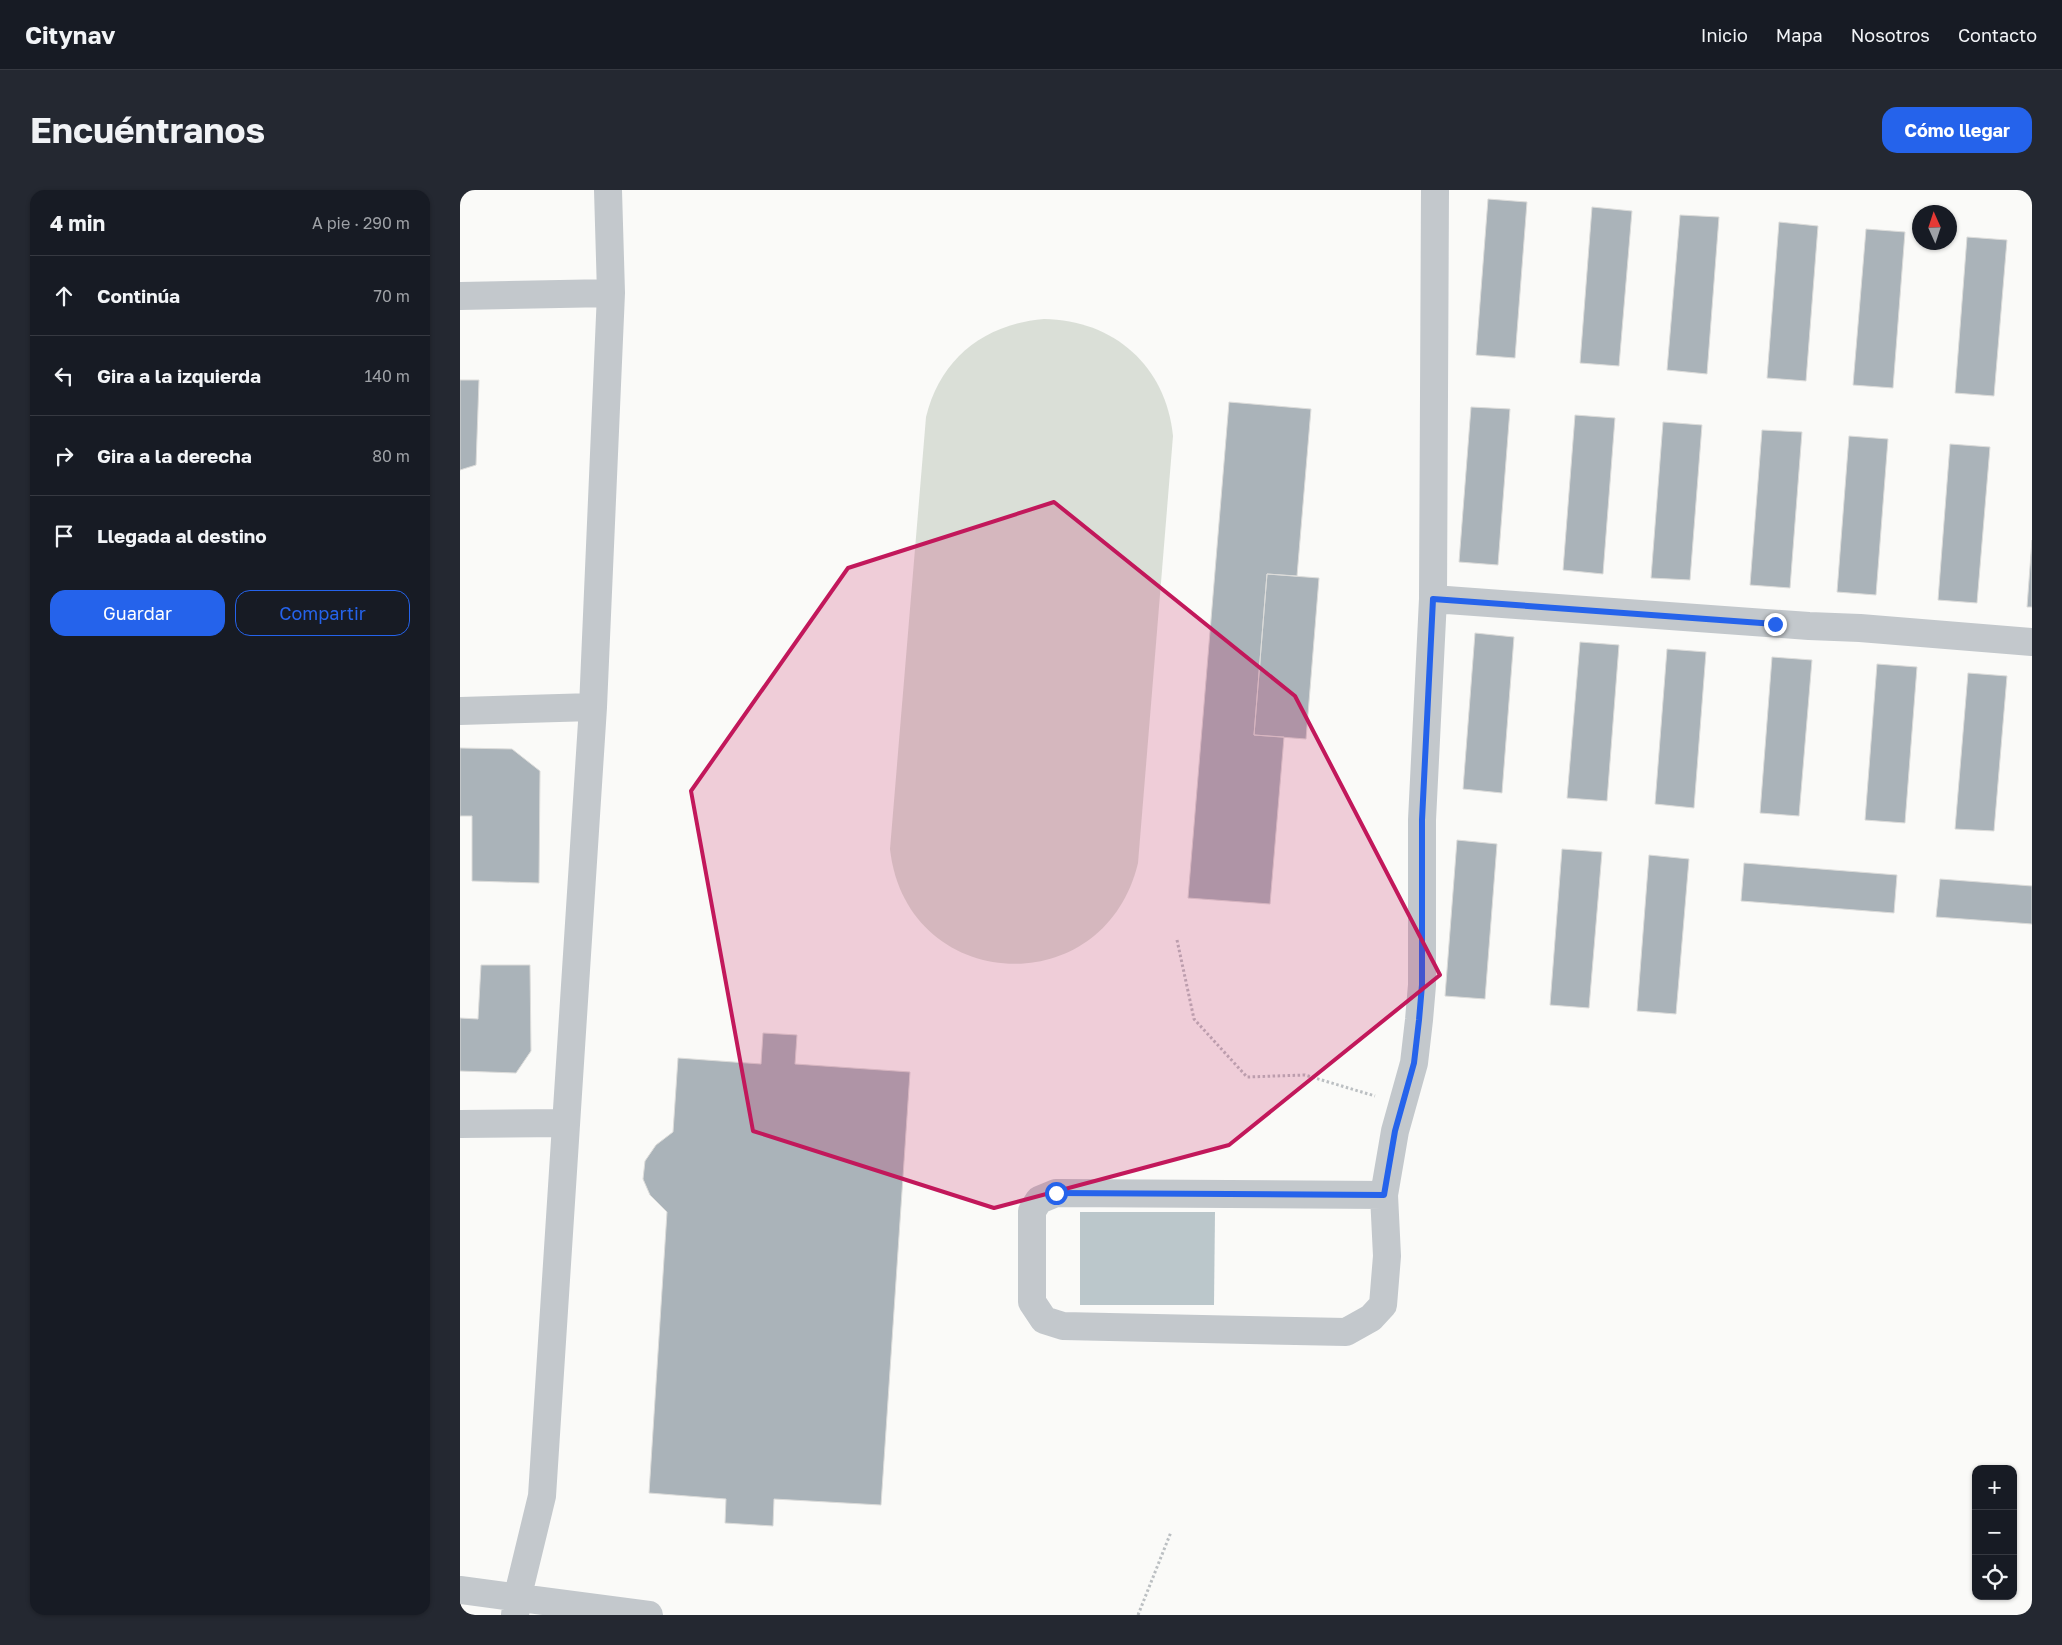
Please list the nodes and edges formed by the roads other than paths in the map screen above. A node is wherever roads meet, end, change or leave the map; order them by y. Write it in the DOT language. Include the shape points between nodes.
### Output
graph roads {
  1 [pos="608,190"];
  2 [pos="1435,190"];
  3 [pos="611,293"];
  4 [pos="460,296"];
  5 [pos="1433,599"];
  6 [pos="2032,642"];
  7 [pos="593,707"];
  8 [pos="460,711"];
  9 [pos="566,1123"];
  10 [pos="460,1124"];
  11 [pos="1384,1195"];
  12 [pos="460,1590"];
  13 [pos="516,1607"];
  14 [pos="649,1615"];
  1 -- 3 [label="street"];
  2 -- 5 [label="street"];
  3 -- 4 [label="street"];
  3 -- 7 [label="street"];
  5 -- 6 [label="street"];
  5 -- 11 [label="street" via="1422,820 1422,985 1414,1063 1395,1131"];
  7 -- 8 [label="street"];
  7 -- 9 [label="street"];
  9 -- 10 [label="street"];
  9 -- 13 [label="street" via="542,1496"];
  11 -- 11 [label="street" via="1387,1256 1382,1305 1371,1318 1346,1332 1063,1326 1044,1320 1032,1302 1032,1211 1039,1200 1056,1193"];
  12 -- 13 [label="street"];
  13 -- 14 [label="street"];
}
